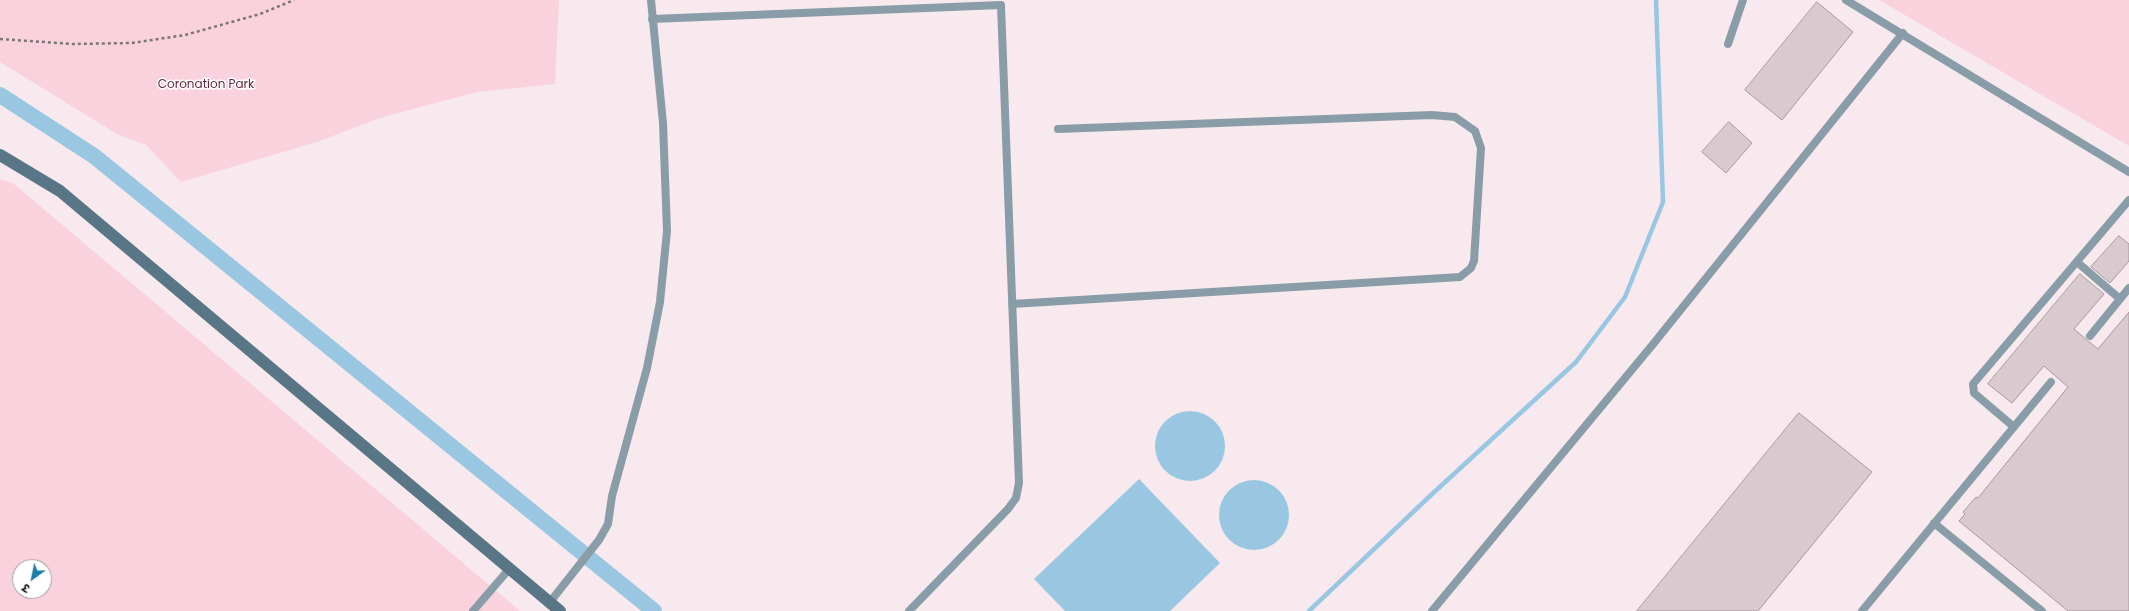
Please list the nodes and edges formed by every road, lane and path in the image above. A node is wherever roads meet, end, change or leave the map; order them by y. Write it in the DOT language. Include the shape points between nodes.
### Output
graph roads {
  1 [pos="294,0"];
  2 [pos="651,0"];
  3 [pos="1743,0"];
  4 [pos="1846,0"];
  5 [pos="1001,2"];
  6 [pos="652,19"];
  7 [pos="1903,33"];
  8 [pos="0,39"];
  9 [pos="1728,44"];
  10 [pos="1058,129"];
  11 [pos="0,155"];
  12 [pos="2129,172"];
  13 [pos="2129,200"];
  14 [pos="2077,262"];
  15 [pos="2129,288"];
  16 [pos="2120,299"];
  17 [pos="1012,304"];
  18 [pos="2090,336"];
  19 [pos="2051,382"];
  20 [pos="2014,427"];
  21 [pos="1934,523"];
  22 [pos="510,568"];
  23 [pos="550,602"];
  24 [pos="473,611"];
  25 [pos="560,611"];
  26 [pos="909,611"];
  27 [pos="1432,611"];
  28 [pos="1862,611"];
  29 [pos="2042,611"];
  1 -- 8 [label="path" via="260,14 185,35 132,43 73,44"];
  2 -- 6 [label="lane"];
  3 -- 9 [label="lane"];
  4 -- 7 [label="lane"];
  5 -- 6 [label="lane"];
  5 -- 17 [label="lane"];
  6 -- 23 [label="lane" via="663,123 667,231 660,302 647,368 612,496 608,524 599,540"];
  7 -- 12 [label="lane"];
  7 -- 27 [label="lane" via="1654,343"];
  10 -- 17 [label="lane" via="1432,115 1455,117 1476,131 1481,148 1474,261 1471,268 1460,277"];
  11 -- 22 [label="street" via="60,191"];
  13 -- 14 [label="lane"];
  14 -- 16 [label="lane"];
  14 -- 20 [label="lane" via="1973,384 1974,393"];
  15 -- 16 [label="lane"];
  16 -- 18 [label="lane"];
  17 -- 26 [label="lane" via="1019,483 1016,498"];
  19 -- 20 [label="lane"];
  20 -- 21 [label="lane"];
  21 -- 28 [label="lane"];
  21 -- 29 [label="lane"];
  22 -- 23 [label="street"];
  22 -- 24 [label="lane"];
  23 -- 25 [label="street"];
}
